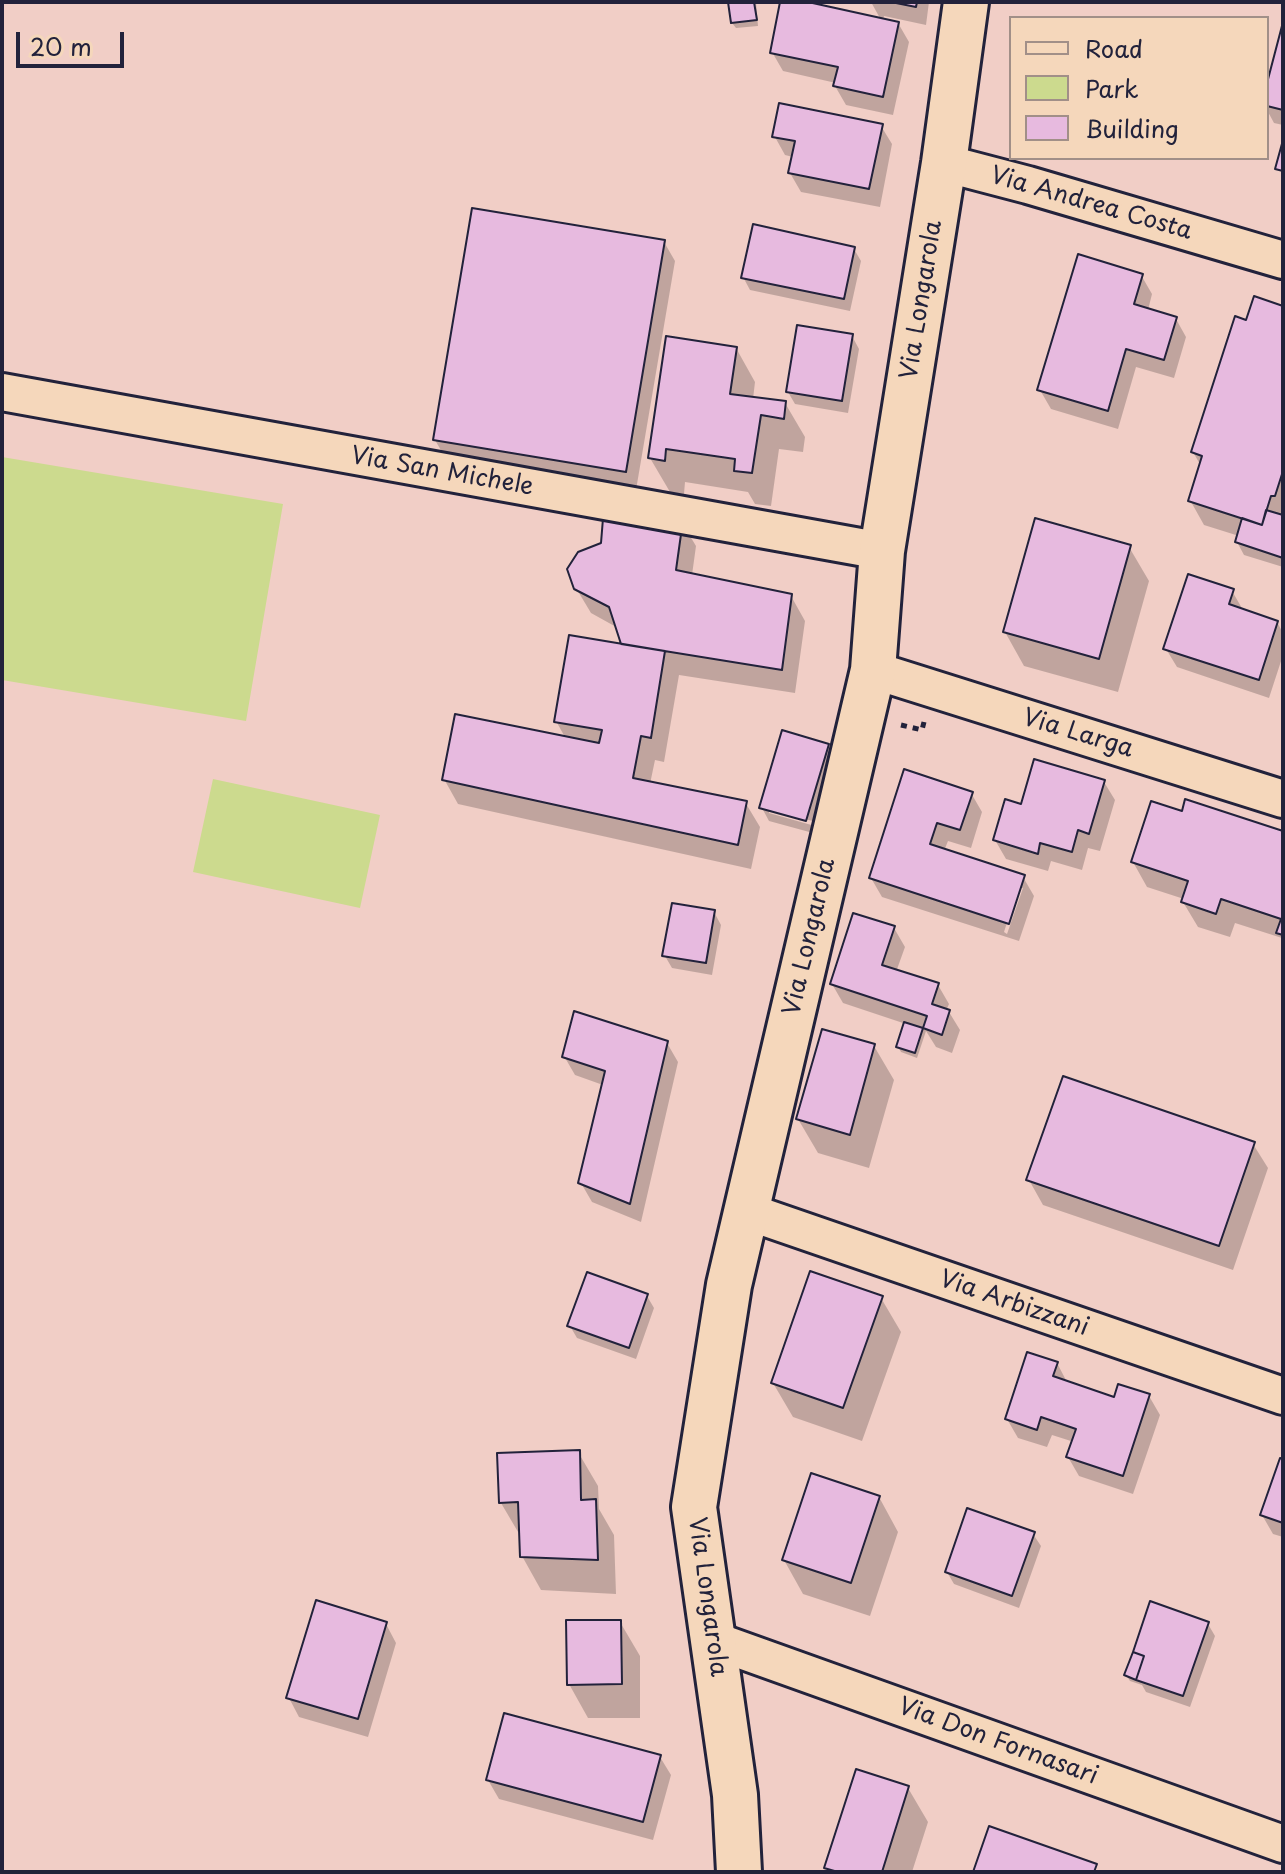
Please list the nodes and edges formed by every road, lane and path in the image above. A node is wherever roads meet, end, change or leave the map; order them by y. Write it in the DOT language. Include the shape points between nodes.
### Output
graph roads {
  1 [pos="966,2"];
  2 [pos="944,163"];
  3 [pos="1283,260"];
  4 [pos="2,392"];
  5 [pos="882,551"];
  6 [pos="873,670"];
  7 [pos="1283,799"];
  8 [pos="746,1211"];
  9 [pos="1283,1396"];
  10 [pos="713,1640"];
  11 [pos="1283,1844"];
  12 [pos="739,1872"];
  1 -- 2 [label="street, Via Longarola"];
  2 -- 3 [label="street, Via Andrea Costa"];
  2 -- 5 [label="street, Via Longarola"];
  4 -- 5 [label="street, Via San Michele"];
  5 -- 6 [label="street, Via Longarola"];
  6 -- 7 [label="street, Via Larga"];
  6 -- 8 [label="street, Via Longarola"];
  8 -- 9 [label="street, Via Arbizzani"];
  8 -- 10 [label="street, Via Longarola" via="694,1507"];
  10 -- 11 [label="street, Via Don Fornasari"];
  10 -- 12 [label="street, Via Longarola" via="735,1795"];
}
